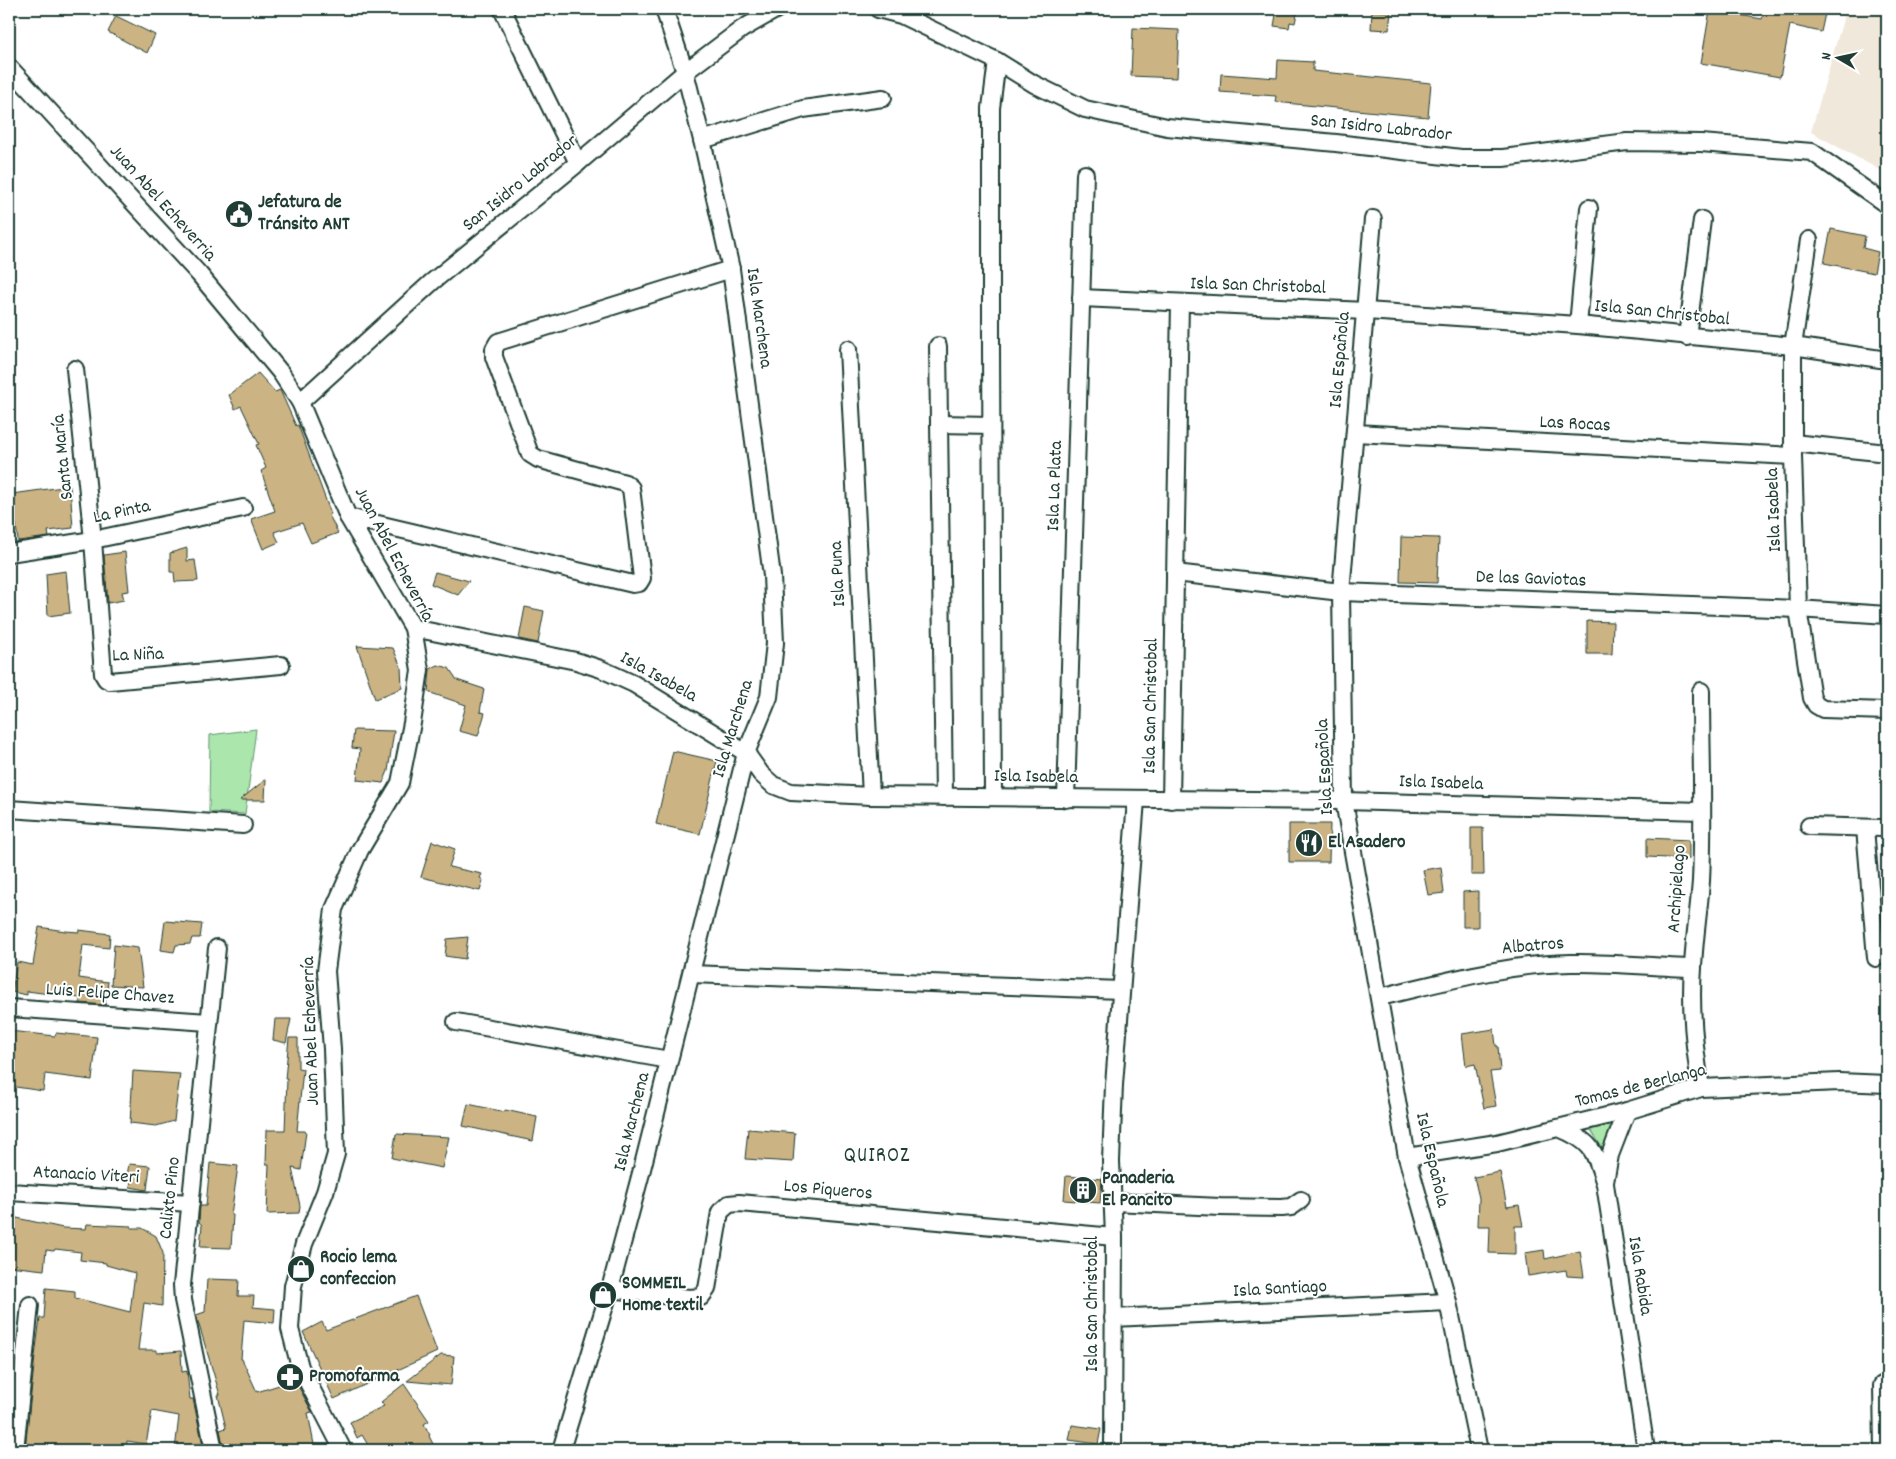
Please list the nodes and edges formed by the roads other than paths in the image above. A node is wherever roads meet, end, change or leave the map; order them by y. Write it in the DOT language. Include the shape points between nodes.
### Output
graph roads {
  1 [pos="502,9"];
  2 [pos="664,9"];
  3 [pos="777,9"];
  4 [pos="878,9"];
  5 [pos="997,61"];
  6 [pos="9,67"];
  7 [pos="685,72"];
  8 [pos="883,98"];
  9 [pos="702,140"];
  10 [pos="578,163"];
  11 [pos="1085,174"];
  12 [pos="1887,205"];
  13 [pos="1589,208"];
  14 [pos="1373,218"];
  15 [pos="1702,220"];
  16 [pos="1809,240"];
  17 [pos="731,269"];
  18 [pos="1081,298"];
  19 [pos="1180,302"];
  20 [pos="1366,311"];
  21 [pos="1578,326"];
  22 [pos="1687,337"];
  23 [pos="938,346"];
  24 [pos="1793,346"];
  25 [pos="848,349"];
  26 [pos="1887,360"];
  27 [pos="75,369"];
  28 [pos="281,374"];
  29 [pos="300,402"];
  30 [pos="939,424"];
  31 [pos="991,425"];
  32 [pos="1355,433"];
  33 [pos="1793,450"];
  34 [pos="1887,453"];
  35 [pos="243,508"];
  36 [pos="348,517"];
  37 [pos="93,540"];
  38 [pos="9,553"];
  39 [pos="1175,573"];
  40 [pos="1341,592"];
  41 [pos="1798,609"];
  42 [pos="1887,615"];
  43 [pos="413,628"];
  44 [pos="281,665"];
  45 [pos="1700,691"];
  46 [pos="1887,711"];
  47 [pos="746,753"];
  48 [pos="871,796"];
  49 [pos="944,797"];
  50 [pos="993,797"];
  51 [pos="1066,799"];
  52 [pos="1136,800"];
  53 [pos="1170,800"];
  54 [pos="1344,801"];
  55 [pos="9,809"];
  56 [pos="1702,811"];
  57 [pos="243,824"];
  58 [pos="1809,826"];
  59 [pos="1865,828"];
  60 [pos="1882,828"];
  61 [pos="1880,910"];
  62 [pos="216,948"];
  63 [pos="1876,958"];
  64 [pos="1692,968"];
  65 [pos="690,974"];
  66 [pos="1121,990"];
  67 [pos="1380,997"];
  68 [pos="9,1008"];
  69 [pos="208,1022"];
  70 [pos="456,1022"];
  71 [pos="669,1060"];
  72 [pos="1887,1083"];
  73 [pos="1701,1088"];
  74 [pos="1627,1112"];
  75 [pos="1559,1128"];
  76 [pos="1407,1157"];
  77 [pos="1605,1184"];
  78 [pos="9,1192"];
  79 [pos="1302,1200"];
  80 [pos="191,1202"];
  81 [pos="1113,1202"];
  82 [pos="1114,1237"];
  83 [pos="610,1289"];
  84 [pos="1448,1302"];
  85 [pos="30,1305"];
  86 [pos="1113,1318"];
  87 [pos="1882,1386"];
  88 [pos="15,1450"];
  89 [pos="214,1450"];
  90 [pos="343,1450"];
  91 [pos="561,1450"];
  92 [pos="1112,1450"];
  93 [pos="1479,1450"];
  94 [pos="1646,1450"];
  95 [pos="1883,1450"];
  1 -- 10 [label="street"];
  2 -- 7 [label="street, Isla Marchena"];
  3 -- 7 [label="street, San Isidro Labrador" via="742,29"];
  4 -- 5 [label="street, San Isidro Labrador" via="901,15"];
  5 -- 12 [label="street, San Isidro Labrador" via="1085,109 1167,128 1461,158 1503,158 1627,142 1701,143 1812,152"];
  5 -- 31 [label="street" via="991,108"];
  6 -- 28 [label="street, Juan Abel Echeverria" via="199,274"];
  7 -- 9 [label="street, Isla Marchena"];
  7 -- 10 [label="street, San Isidro Labrador"];
  8 -- 9 [label="street" via="803,108"];
  9 -- 17 [label="street, Isla Marchena"];
  10 -- 29 [label="street, San Isidro Labrador" via="432,282"];
  11 -- 18 [label="street, Isla La Plata"];
  13 -- 21 [label="street"];
  14 -- 20 [label="street, Isla Española"];
  15 -- 22 [label="street"];
  16 -- 24 [label="street, Isla Isabela"];
  17 -- 36 [label="street" via="498,342 494,349 494,357 530,454 625,483 631,488 642,578 639,583"];
  17 -- 47 [label="street, Isla Marchena" via="772,576 775,643 769,697"];
  18 -- 19 [label="street"];
  18 -- 51 [label="street, Isla La Plata"];
  19 -- 20 [label="street, Isla San Christobal"];
  19 -- 39 [label="street, Isla San Christobal"];
  20 -- 21 [label="street, Isla San Christobal"];
  20 -- 32 [label="street, Isla Española"];
  21 -- 22 [label="street, Isla San Christobal"];
  22 -- 24 [label="street, Isla San Christobal"];
  23 -- 30 [label="street"];
  24 -- 26 [label="street, Isla San Christobal"];
  24 -- 33 [label="street, Isla Isabela"];
  25 -- 48 [label="street, Isla Puna"];
  27 -- 37 [label="street, Santa María"];
  28 -- 29 [label="street, Juan Abel Echeverría"];
  29 -- 36 [label="street, Juan Abel Echeverría"];
  30 -- 31 [label="street"];
  30 -- 49 [label="street"];
  31 -- 50 [label="street"];
  32 -- 33 [label="street, Las Rocas"];
  32 -- 40 [label="street, Isla Española"];
  33 -- 34 [label="street, Las Rocas"];
  33 -- 41 [label="street, Isla Isabela"];
  35 -- 37 [label="street, La Pinta"];
  36 -- 43 [label="street, Juan Abel Echeverría"];
  37 -- 38 [label="street, La Pinta"];
  37 -- 44 [label="street, La Niña" via="103,674 106,679"];
  39 -- 40 [label="street, De las Gaviotas"];
  39 -- 53 [label="street, Isla San Christobal"];
  40 -- 41 [label="street, De las Gaviotas"];
  40 -- 54 [label="street, Isla Española"];
  41 -- 42 [label="street, De las Gaviotas"];
  41 -- 46 [label="street, Isla Isabela" via="1812,698 1816,705 1823,709"];
  43 -- 47 [label="street, Isla Isabela" via="601,669 634,684"];
  43 -- 90 [label="street, Juan Abel Echeverría" via="420,670 400,783 360,850 334,909 326,972 336,1154 326,1192 304,1244 293,1286 290,1329 300,1366"];
  45 -- 56 [label="street, Archipielago"];
  47 -- 48 [label="street, Isla Isabela" via="773,785 791,792"];
  47 -- 65 [label="street, Isla Marchena"];
  48 -- 49 [label="street, Isla Isabela"];
  49 -- 50 [label="street, Isla Isabela"];
  50 -- 51 [label="street, Isla Isabela"];
  51 -- 52 [label="street, Isla Isabela"];
  52 -- 53 [label="street, Isla Isabela"];
  52 -- 66 [label="street, Isla San Christobal"];
  53 -- 54 [label="street, Isla Isabela"];
  54 -- 56 [label="street, Isla Isabela"];
  54 -- 67 [label="street, Isla Española"];
  55 -- 57 [label="street"];
  56 -- 64 [label="street, Archipielago" via="1701,881"];
  58 -- 59 [label="street"];
  59 -- 60 [label="street"];
  59 -- 61 [label="street"];
  61 -- 63 [label="street"];
  62 -- 69 [label="street, Calixto Pino"];
  64 -- 67 [label="street, Albatros" via="1571,963 1526,966 1485,972"];
  64 -- 73 [label="street, Archipielago" via="1694,1045"];
  65 -- 66 [label="street"];
  65 -- 71 [label="street, Isla Marchena"];
  66 -- 81 [label="street, Isla San Christobal" via="1113,1124"];
  67 -- 76 [label="street, Isla Española"];
  68 -- 69 [label="street, Luis Felipe Chavez"];
  69 -- 80 [label="street, Calixto Pino"];
  70 -- 71 [label="street"];
  71 -- 83 [label="street, Isla Marchena"];
  72 -- 73 [label="street, Tomas de Berlanga"];
  73 -- 74 [label="street, Tomas de Berlanga"];
  74 -- 75 [label="street, Tomas de Berlanga"];
  74 -- 77 [label="street" via="1610,1155"];
  75 -- 76 [label="street, Tomas de Berlanga" via="1497,1143"];
  75 -- 77 [label="street, Isla Rabida" via="1589,1145"];
  76 -- 84 [label="street, Isla Española"];
  77 -- 94 [label="street, Isla Rabida"];
  78 -- 80 [label="street, Atanacio Viteri"];
  79 -- 81 [label="street" via="1282,1208"];
  80 -- 89 [label="street, Calixto Pino" via="183,1300"];
  81 -- 82 [label="street, Isla San Christobal"];
  82 -- 83 [label="street, Los Piqueros" via="729,1204 720,1212 707,1289 701,1297"];
  82 -- 86 [label="street, Isla San Christobal"];
  83 -- 91 [label="street, Isla Marchena"];
  84 -- 86 [label="street, Isla Santiago"];
  84 -- 93 [label="street, Isla Española"];
  85 -- 88 [label="street"];
  86 -- 92 [label="street, Isla San Christobal"];
  87 -- 95 [label="street"];
}
